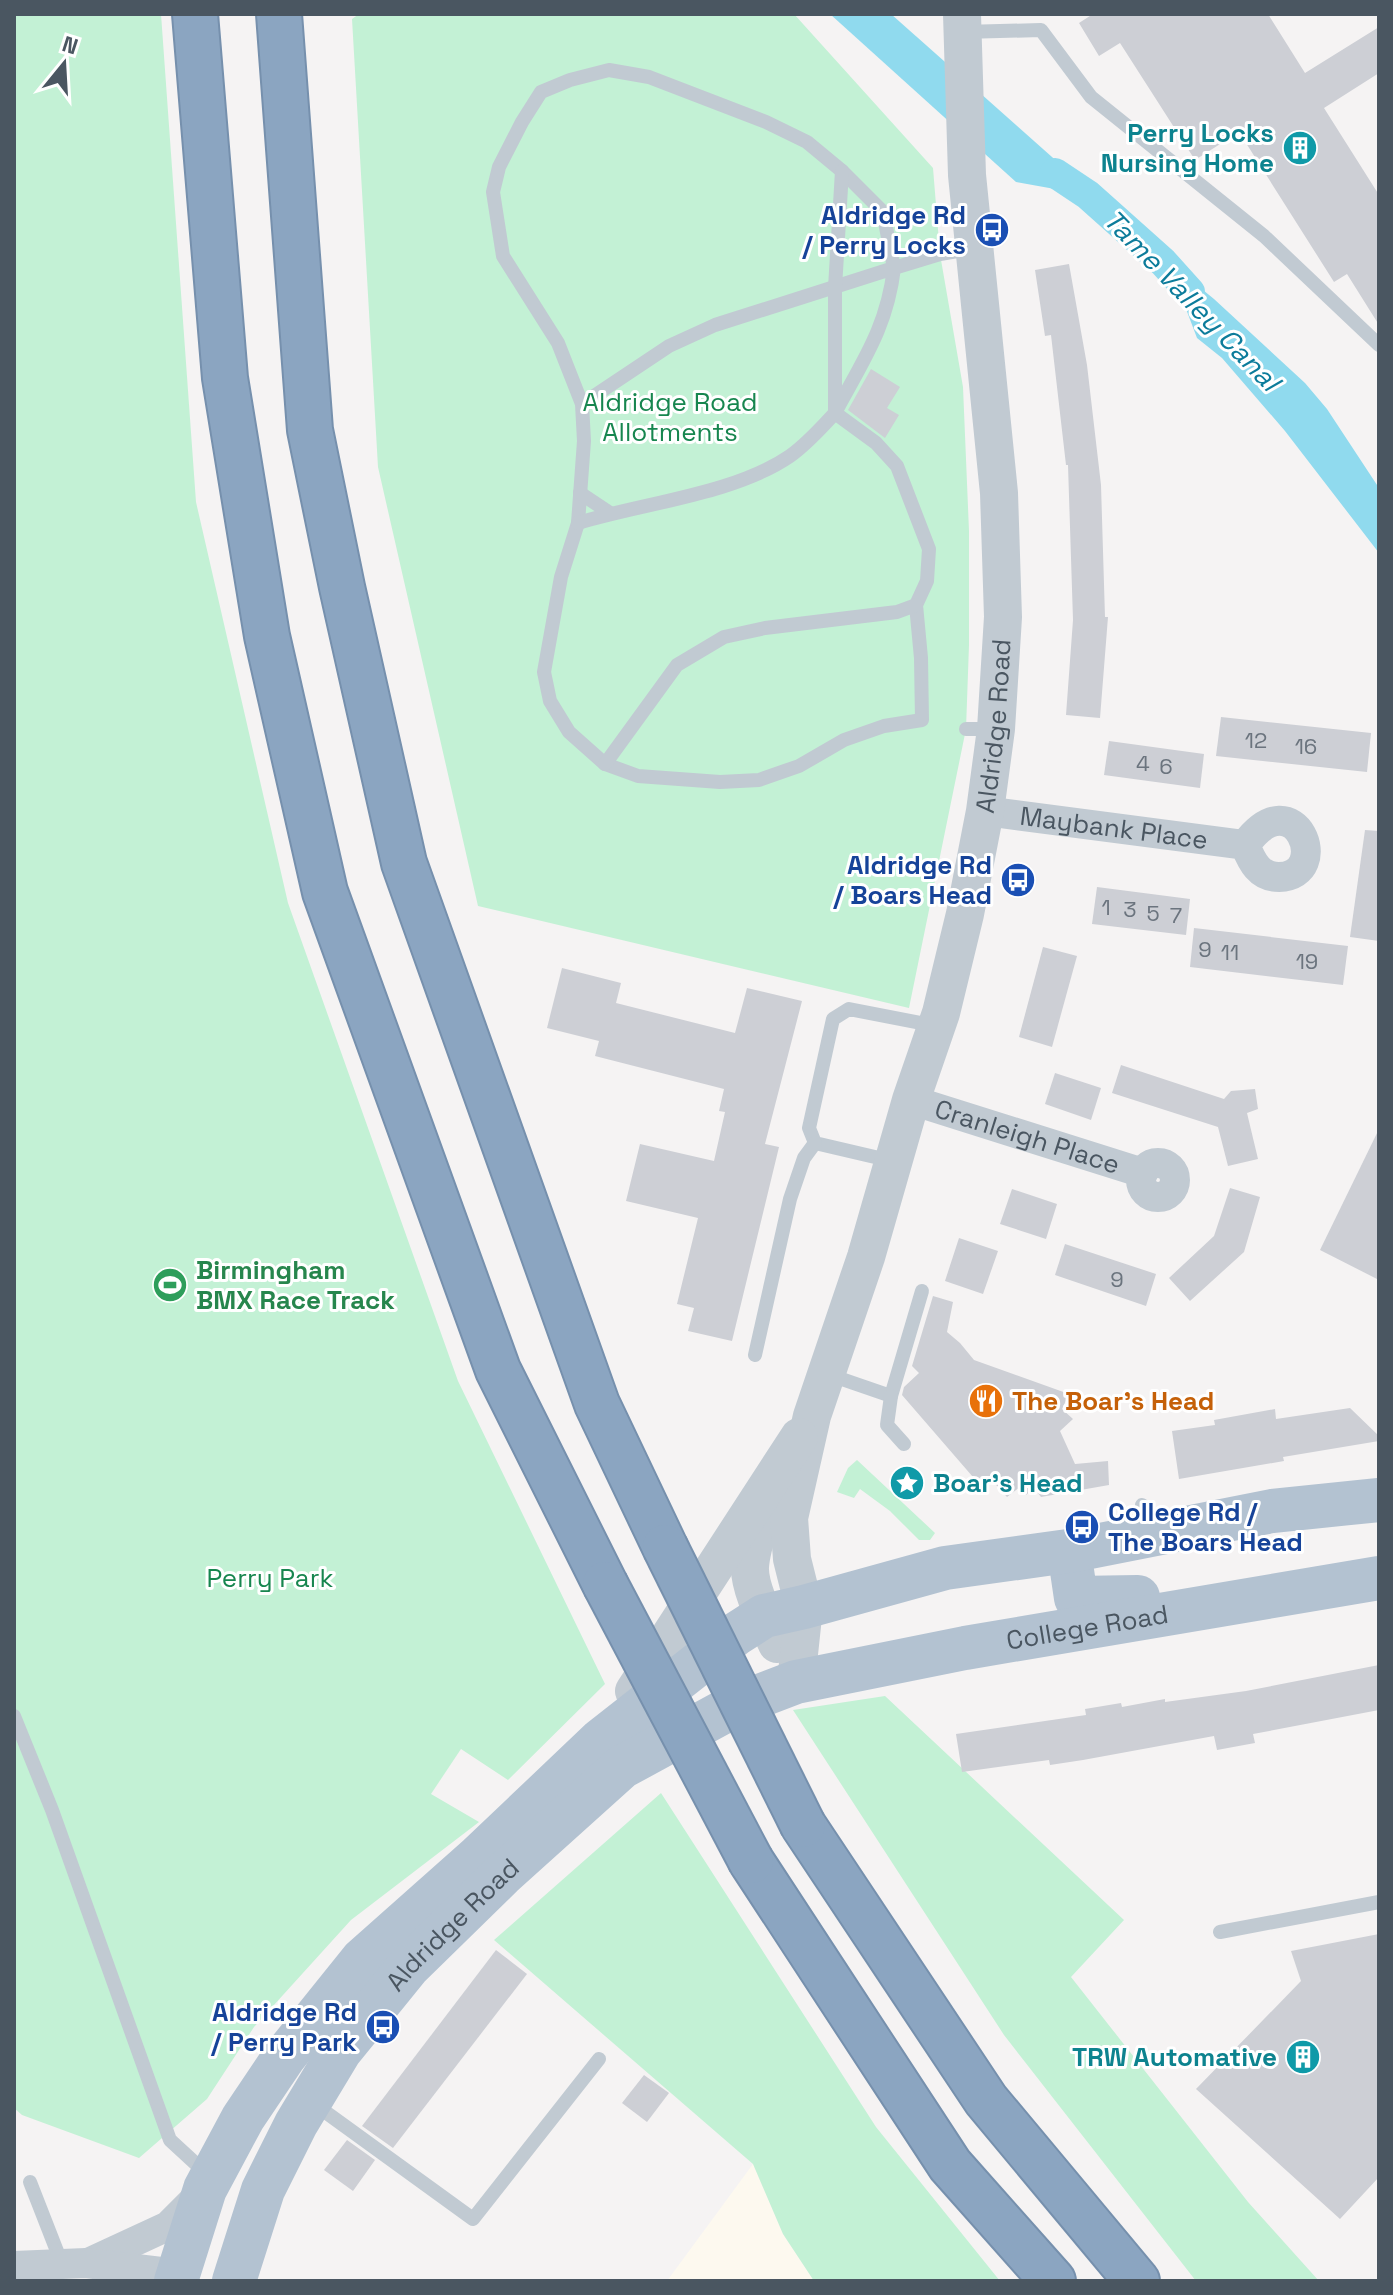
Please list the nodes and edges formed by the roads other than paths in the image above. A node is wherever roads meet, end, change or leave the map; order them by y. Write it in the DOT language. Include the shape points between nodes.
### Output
graph roads {
  1 [pos="195,14"];
  2 [pos="279,14"];
  3 [pos="962,23"];
  4 [pos="842,171"];
  5 [pos="975,248"];
  6 [pos="894,268"];
  7 [pos="835,288"];
  8 [pos="1379,345"];
  9 [pos="582,404"];
  10 [pos="835,413"];
  11 [pos="580,493"];
  12 [pos="610,513"];
  13 [pos="578,523"];
  14 [pos="916,605"];
  15 [pos="605,764"];
  16 [pos="985,811"];
  17 [pos="1245,845"];
  18 [pos="937,1026"];
  19 [pos="911,1100"];
  20 [pos="815,1143"];
  21 [pos="893,1161"];
  22 [pos="1143,1173"];
  23 [pos="922,1291"];
  24 [pos="755,1355"];
  25 [pos="826,1373"];
  26 [pos="891,1396"];
  27 [pos="812,1416"];
  28 [pos="904,1444"];
  29 [pos="774,1475"];
  30 [pos="1379,1500"];
  31 [pos="1075,1550"];
  32 [pos="1379,1578"];
  33 [pos="1332,1585"];
  34 [pos="784,1612"];
  35 [pos="796,1682"];
  36 [pos="14,1716"];
  37 [pos="601,1740"];
  38 [pos="1379,1902"];
  39 [pos="1220,1932"];
  40 [pos="599,2059"];
  41 [pos="310,2101"];
  42 [pos="30,2182"];
  43 [pos="207,2183"];
  44 [pos="263,2190"];
  45 [pos="74,2264"];
  46 [pos="14,2266"];
  47 [pos="177,2277"];
  48 [pos="234,2281"];
  49 [pos="1053,2281"];
  50 [pos="1137,2281"];
  1 -- 49 [label="highway, bridge" via="225,378 267,636 325,892 498,1370 751,1861 950,2165"];
  2 -- 50 [label="highway, bridge" via="310,430 404,863 597,1404 803,1825 986,2100"];
  3 -- 5 [label="street, Aldridge Road"];
  3 -- 8 [label="lane" via="1041,30 1091,97 1264,236"];
  4 -- 6 [label="lane" via="883,212"];
  4 -- 7 [label="lane"];
  4 -- 9 [label="lane" via="807,142 766,122 649,77 609,70 541,92 499,167 493,192 497,229 503,256 558,343"];
  5 -- 6 [label="lane"];
  5 -- 16 [label="street, Aldridge Road" via="999,493 1003,617 981,729"];
  6 -- 7 [label="lane"];
  6 -- 10 [label="lane" via="879,333"];
  7 -- 9 [label="lane" via="761,309 669,346"];
  7 -- 10 [label="lane"];
  9 -- 11 [label="lane"];
  10 -- 12 [label="lane" via="788,458 758,472"];
  10 -- 14 [label="lane" via="897,466 929,549 927,581"];
  11 -- 12 [label="lane"];
  11 -- 13 [label="lane"];
  12 -- 13 [label="lane"];
  13 -- 15 [label="lane" via="561,577 544,672 550,701 569,732"];
  14 -- 15 [label="lane" via="724,637 677,665"];
  14 -- 15 [label="lane" via="922,720 844,740 799,766 759,780 685,781 638,776"];
  16 -- 17 [label="street, Maybank Place"];
  16 -- 18 [label="street, Aldridge Road"];
  18 -- 19 [label="street, Aldridge Road"];
  18 -- 20 [label="lane" via="849,1009 833,1019 809,1128"];
  19 -- 21 [label="street, Aldridge Road"];
  19 -- 22 [label="street, Cranleigh Place"];
  20 -- 21 [label="lane"];
  20 -- 24 [label="lane" via="790,1199"];
  21 -- 25 [label="street, Aldridge Road"];
  23 -- 26 [label="lane"];
  25 -- 26 [label="lane"];
  25 -- 27 [label="street, Aldridge Road"];
  26 -- 28 [label="lane" via="887,1425"];
  27 -- 29 [label="street, Aldridge Road"];
  27 -- 34 [label="street, Aldridge Road" via="789,1518 792,1559"];
  29 -- 34 [label="street, Aldridge Road" via="750,1571"];
  29 -- 37 [label="street, Aldridge Road"];
  30 -- 31 [label="main road" via="1144,1520"];
  31 -- 33 [label="main road" via="1071,1564 1079,1599"];
  31 -- 34 [label="main road" via="945,1568"];
  32 -- 33 [label="main road, College Road"];
  33 -- 35 [label="main road, College Road"];
  34 -- 35 [label="street, Aldridge Road"];
  34 -- 37 [label="main road, Aldridge Road" via="736,1634"];
  35 -- 41 [label="main road, Aldridge Road" via="736,1705 622,1767 409,1966 340,2051"];
  36 -- 43 [label="lane" via="170,2140"];
  37 -- 43 [label="main road, Aldridge Road" via="362,1960 284,2057"];
  38 -- 39 [label="lane"];
  40 -- 41 [label="lane" via="473,2219"];
  41 -- 44 [label="main road, Aldridge Road"];
  42 -- 45 [label="lane"];
  43 -- 45 [label="street" via="168,2226"];
  43 -- 47 [label="main road, Aldridge Road"];
  44 -- 47 [label="main road" via="202,2267"];
  44 -- 48 [label="main road, Aldridge Road"];
  45 -- 46 [label="street"];
  45 -- 47 [label="street"];
}
